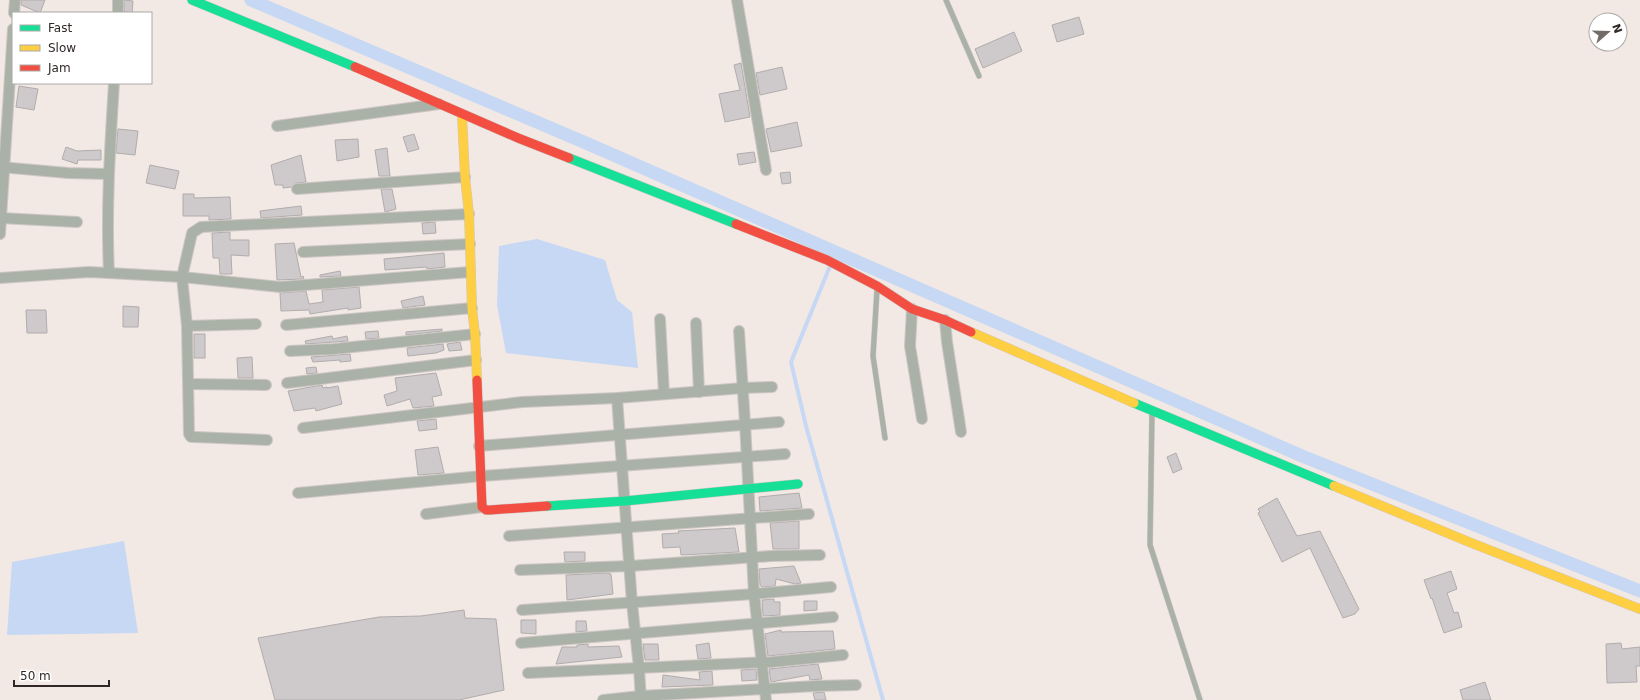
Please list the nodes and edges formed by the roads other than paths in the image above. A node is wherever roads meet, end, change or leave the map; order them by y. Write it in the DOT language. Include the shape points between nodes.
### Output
graph roads {
  1 [pos="15,0"];
  2 [pos="118,0"];
  3 [pos="192,0"];
  4 [pos="737,0"];
  5 [pos="946,0"];
  6 [pos="14,12"];
  7 [pos="118,12"];
  8 [pos="12,42"];
  9 [pos="979,76"];
  10 [pos="114,84"];
  11 [pos="441,104"];
  12 [pos="462,115"];
  13 [pos="277,126"];
  14 [pos="2,167"];
  15 [pos="766,170"];
  16 [pos="108,174"];
  17 [pos="464,177"];
  18 [pos="297,189"];
  19 [pos="469,214"];
  20 [pos="1,218"];
  21 [pos="76,222"];
  22 [pos="0,234"];
  23 [pos="470,244"];
  24 [pos="304,252"];
  25 [pos="470,272"];
  26 [pos="109,273"];
  27 [pos="182,277"];
  28 [pos="0,278"];
  29 [pos="878,286"];
  30 [pos="472,308"];
  31 [pos="912,309"];
  32 [pos="660,319"];
  33 [pos="944,320"];
  34 [pos="696,323"];
  35 [pos="256,324"];
  36 [pos="286,325"];
  37 [pos="187,326"];
  38 [pos="738,332"];
  39 [pos="476,334"];
  40 [pos="290,352"];
  41 [pos="476,360"];
  42 [pos="287,383"];
  43 [pos="189,384"];
  44 [pos="266,385"];
  45 [pos="772,387"];
  46 [pos="743,388"];
  47 [pos="699,392"];
  48 [pos="664,394"];
  49 [pos="617,398"];
  50 [pos="478,406"];
  51 [pos="1152,412"];
  52 [pos="922,419"];
  53 [pos="779,422"];
  54 [pos="745,425"];
  55 [pos="303,428"];
  56 [pos="961,432"];
  57 [pos="619,436"];
  58 [pos="885,438"];
  59 [pos="267,440"];
  60 [pos="480,446"];
  61 [pos="786,454"];
  62 [pos="746,458"];
  63 [pos="622,465"];
  64 [pos="482,476"];
  65 [pos="798,484"];
  66 [pos="748,489"];
  67 [pos="298,493"];
  68 [pos="625,501"];
  69 [pos="482,507"];
  70 [pos="426,514"];
  71 [pos="810,514"];
  72 [pos="749,519"];
  73 [pos="627,528"];
  74 [pos="509,536"];
  75 [pos="820,555"];
  76 [pos="752,557"];
  77 [pos="630,566"];
  78 [pos="520,570"];
  79 [pos="831,587"];
  80 [pos="754,594"];
  81 [pos="632,603"];
  82 [pos="1640,609"];
  83 [pos="522,610"];
  84 [pos="833,617"];
  85 [pos="758,623"];
  86 [pos="635,634"];
  87 [pos="521,643"];
  88 [pos="844,655"];
  89 [pos="762,662"];
  90 [pos="639,668"];
  91 [pos="528,673"];
  92 [pos="856,685"];
  93 [pos="765,695"];
  94 [pos="641,698"];
  95 [pos="603,700"];
  96 [pos="1200,700"];
  1 -- 6 [label="street"];
  2 -- 7 [label="street"];
  3 -- 11 [label="main road"];
  4 -- 15 [label="street"];
  5 -- 9 [label="lane"];
  8 -- 14 [label="street"];
  10 -- 16 [label="street"];
  11 -- 12 [label="main road"];
  11 -- 13 [label="street"];
  12 -- 17 [label="main road"];
  12 -- 29 [label="main road" via="828,260"];
  14 -- 16 [label="street"];
  14 -- 20 [label="street"];
  16 -- 26 [label="street"];
  17 -- 18 [label="street"];
  17 -- 19 [label="main road"];
  19 -- 23 [label="main road"];
  19 -- 27 [label="street" via="201,227 191,237"];
  20 -- 21 [label="street"];
  20 -- 22 [label="street"];
  23 -- 24 [label="street"];
  23 -- 25 [label="main road"];
  25 -- 27 [label="street" via="280,287"];
  25 -- 30 [label="main road"];
  26 -- 27 [label="street"];
  26 -- 28 [label="street"];
  27 -- 37 [label="street"];
  29 -- 31 [label="main road"];
  29 -- 58 [label="lane" via="873,356"];
  30 -- 36 [label="street"];
  30 -- 39 [label="main road"];
  31 -- 33 [label="main road"];
  31 -- 52 [label="street" via="910,346"];
  32 -- 48 [label="street"];
  33 -- 51 [label="main road"];
  33 -- 56 [label="street"];
  34 -- 47 [label="street"];
  35 -- 37 [label="street"];
  37 -- 43 [label="street"];
  38 -- 46 [label="street"];
  39 -- 40 [label="street"];
  39 -- 41 [label="main road"];
  41 -- 42 [label="street"];
  41 -- 50 [label="main road"];
  43 -- 44 [label="street"];
  43 -- 59 [label="street" via="188,431 191,436"];
  45 -- 46 [label="street"];
  46 -- 47 [label="street"];
  46 -- 54 [label="street"];
  47 -- 48 [label="street"];
  48 -- 49 [label="street"];
  49 -- 50 [label="street" via="530,401"];
  49 -- 57 [label="street"];
  50 -- 55 [label="street"];
  50 -- 60 [label="main road"];
  51 -- 82 [label="main road" via="1476,545"];
  51 -- 96 [label="lane" via="1150,545"];
  53 -- 54 [label="street"];
  54 -- 57 [label="street"];
  54 -- 62 [label="street"];
  57 -- 60 [label="street"];
  57 -- 63 [label="street"];
  60 -- 64 [label="main road"];
  61 -- 62 [label="street"];
  62 -- 63 [label="street"];
  62 -- 66 [label="street"];
  63 -- 64 [label="street"];
  63 -- 68 [label="street"];
  64 -- 67 [label="street"];
  64 -- 69 [label="main road"];
  65 -- 66 [label="main road"];
  66 -- 68 [label="main road"];
  66 -- 72 [label="street"];
  68 -- 69 [label="main road" via="490,510"];
  68 -- 73 [label="street"];
  69 -- 70 [label="street"];
  71 -- 72 [label="street"];
  72 -- 73 [label="street"];
  72 -- 76 [label="street"];
  73 -- 74 [label="street"];
  73 -- 77 [label="street"];
  75 -- 76 [label="street"];
  76 -- 77 [label="street"];
  76 -- 80 [label="street"];
  77 -- 78 [label="street"];
  77 -- 81 [label="street"];
  79 -- 80 [label="street"];
  80 -- 81 [label="street"];
  80 -- 85 [label="street"];
  81 -- 83 [label="street"];
  81 -- 86 [label="street"];
  84 -- 85 [label="street"];
  85 -- 86 [label="street"];
  85 -- 89 [label="street"];
  86 -- 87 [label="street"];
  86 -- 90 [label="street"];
  88 -- 89 [label="street"];
  89 -- 90 [label="street"];
  89 -- 93 [label="street"];
  90 -- 91 [label="street"];
  90 -- 94 [label="street"];
  92 -- 93 [label="street" via="816,686"];
  93 -- 94 [label="street"];
  94 -- 95 [label="street"];
}
